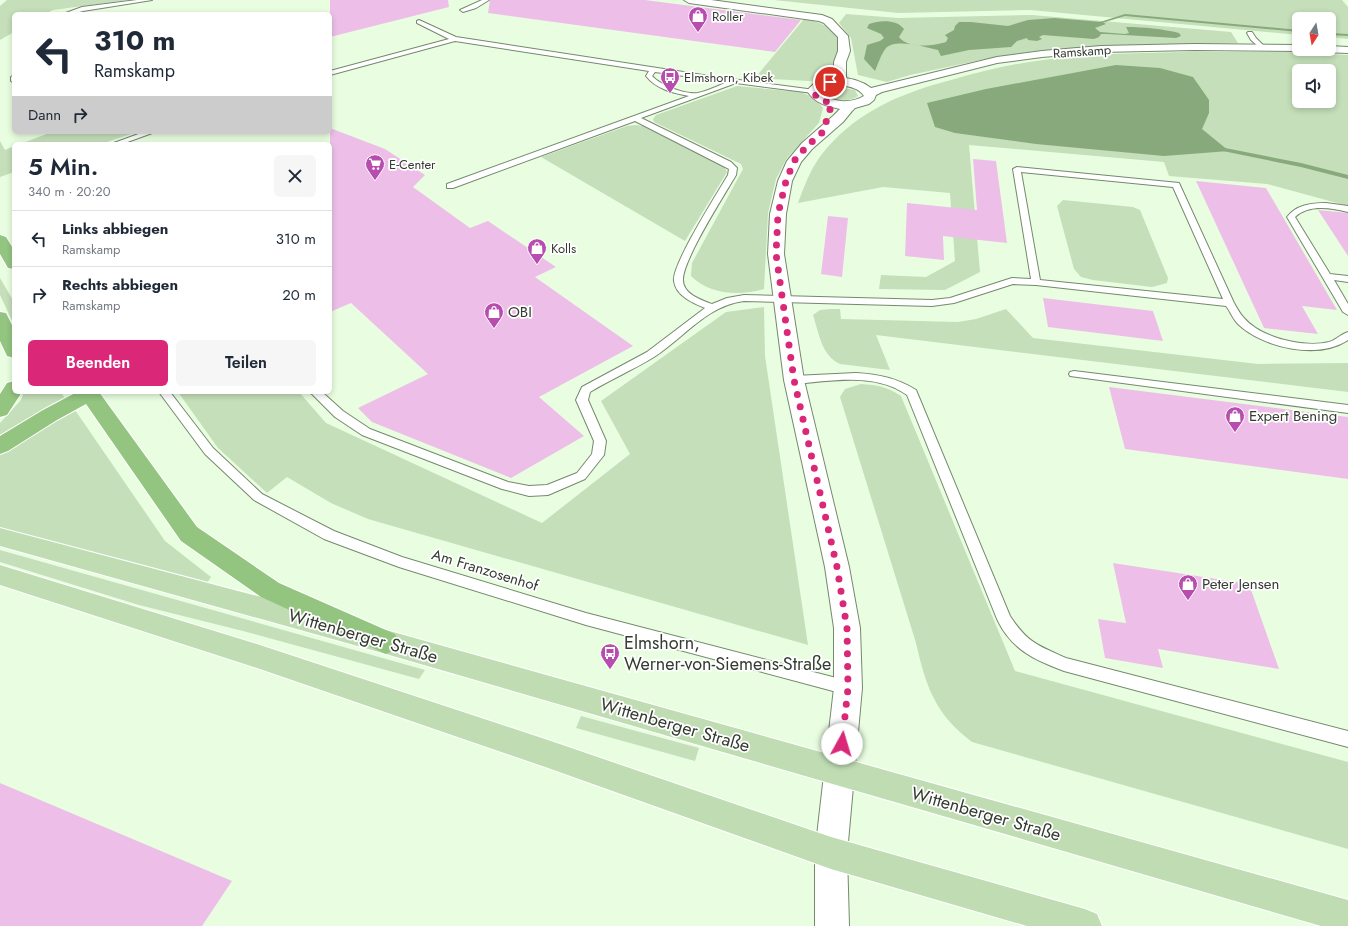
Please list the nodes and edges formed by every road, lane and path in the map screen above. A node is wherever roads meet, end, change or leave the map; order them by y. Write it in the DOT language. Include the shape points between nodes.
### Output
graph roads {
  1 [pos="149,0"];
  2 [pos="486,0"];
  3 [pos="689,0"];
  4 [pos="463,10"];
  5 [pos="72,12"];
  6 [pos="419,22"];
  7 [pos="1250,33"];
  8 [pos="455,39"];
  9 [pos="1262,47"];
  10 [pos="1292,48"];
  11 [pos="1336,50"];
  12 [pos="1348,50"];
  13 [pos="653,69"];
  14 [pos="332,73"];
  15 [pos="736,81"];
  16 [pos="840,82"];
  17 [pos="817,88"];
  18 [pos="870,93"];
  19 [pos="696,95"];
  20 [pos="832,103"];
  21 [pos="852,104"];
  22 [pos="635,118"];
  23 [pos="823,132"];
  24 [pos="145,134"];
  25 [pos="121,142"];
  26 [pos="450,186"];
  27 [pos="1348,209"];
  28 [pos="0,240"];
  29 [pos="12,261"];
  30 [pos="1327,277"];
  31 [pos="1348,279"];
  32 [pos="1036,282"];
  33 [pos="782,299"];
  34 [pos="1229,303"];
  35 [pos="712,307"];
  36 [pos="1348,312"];
  37 [pos="0,317"];
  38 [pos="1348,335"];
  39 [pos="12,347"];
  40 [pos="1074,374"];
  41 [pos="794,380"];
  42 [pos="12,391"];
  43 [pos="86,394"];
  44 [pos="89,394"];
  45 [pos="166,394"];
  46 [pos="317,394"];
  47 [pos="1348,409"];
  48 [pos="0,410"];
  49 [pos="0,446"];
  50 [pos="0,537"];
  51 [pos="0,575"];
  52 [pos="386,642"];
  53 [pos="848,688"];
  54 [pos="1348,739"];
  55 [pos="839,771"];
  56 [pos="831,853"];
  57 [pos="1348,918"];
  58 [pos="832,926"];
  59 [pos="1085,926"];
  1 -- 5 [label="lane"];
  2 -- 4 [label="lane"];
  3 -- 16 [label="street" via="828,21 843,36"];
  6 -- 8 [label="lane"];
  7 -- 9 [label="lane"];
  8 -- 13 [label="lane"];
  8 -- 14 [label="lane"];
  9 -- 10 [label="street, Ramskamp"];
  9 -- 18 [label="street, Ramskamp" via="1101,49 1042,54 997,60"];
  11 -- 12 [label="street"];
  13 -- 15 [label="lane"];
  13 -- 19 [label="lane" via="649,76 652,80 675,92"];
  15 -- 17 [label="lane"];
  15 -- 17 [label="lane"];
  15 -- 19 [label="lane"];
  16 -- 17 [label="street"];
  16 -- 18 [label="street" via="860,85"];
  17 -- 20 [label="street, Ramskamp" via="816,96"];
  18 -- 21 [label="street, Ramskamp" via="867,100"];
  19 -- 22 [label="lane"];
  20 -- 21 [label="street, Ramskamp"];
  20 -- 23 [label="street"];
  21 -- 23 [label="street, Ramskamp"];
  22 -- 26 [label="lane"];
  22 -- 35 [label="lane" via="733,168 732,175 678,275 678,281 686,296"];
  23 -- 33 [label="street, Ramskamp" via="794,161 786,181 778,214 776,246"];
  24 -- 25 [label="lane"];
  27 -- 30 [label="lane" via="1308,207 1294,212 1291,217"];
  28 -- 29 [label="highway"];
  30 -- 31 [label="lane"];
  30 -- 36 [label="lane"];
  32 -- 33 [label="lane" via="1012,281 951,301 939,302"];
  32 -- 34 [label="lane"];
  32 -- 34 [label="lane" via="1017,170 1176,185"];
  33 -- 35 [label="lane" via="734,298"];
  33 -- 41 [label="street, Ramskamp"];
  34 -- 38 [label="lane" via="1241,321 1259,334 1283,343 1310,347 1332,344"];
  35 -- 46 [label="lane" via="652,354 586,390 582,400 600,441 598,455 581,476 548,490 529,491 506,486 366,432 335,412"];
  37 -- 39 [label="highway"];
  40 -- 47 [label="lane"];
  41 -- 53 [label="street, Ramskamp" via="839,582 847,628"];
  41 -- 54 [label="lane" via="859,377 893,382 912,393 1004,619 1019,640 1029,647 1064,664"];
  42 -- 48 [label="highway"];
  43 -- 49 [label="highway"];
  44 -- 52 [label="highway" via="189,534 270,590"];
  45 -- 53 [label="lane, Am Franzosenhof" via="209,451 258,497 329,535 399,562 586,619"];
  50 -- 52 [label="main road, Wittenberger Straße"];
  51 -- 56 [label="main road" via="257,656"];
  52 -- 55 [label="main road, Wittenberger Straße"];
  53 -- 55 [label="street, Ramskamp"];
  55 -- 56 [label="street, Ramskamp"];
  55 -- 57 [label="main road, Wittenberger Straße"];
  56 -- 58 [label="street, Ramskamp"];
  56 -- 59 [label="main road"];
}
